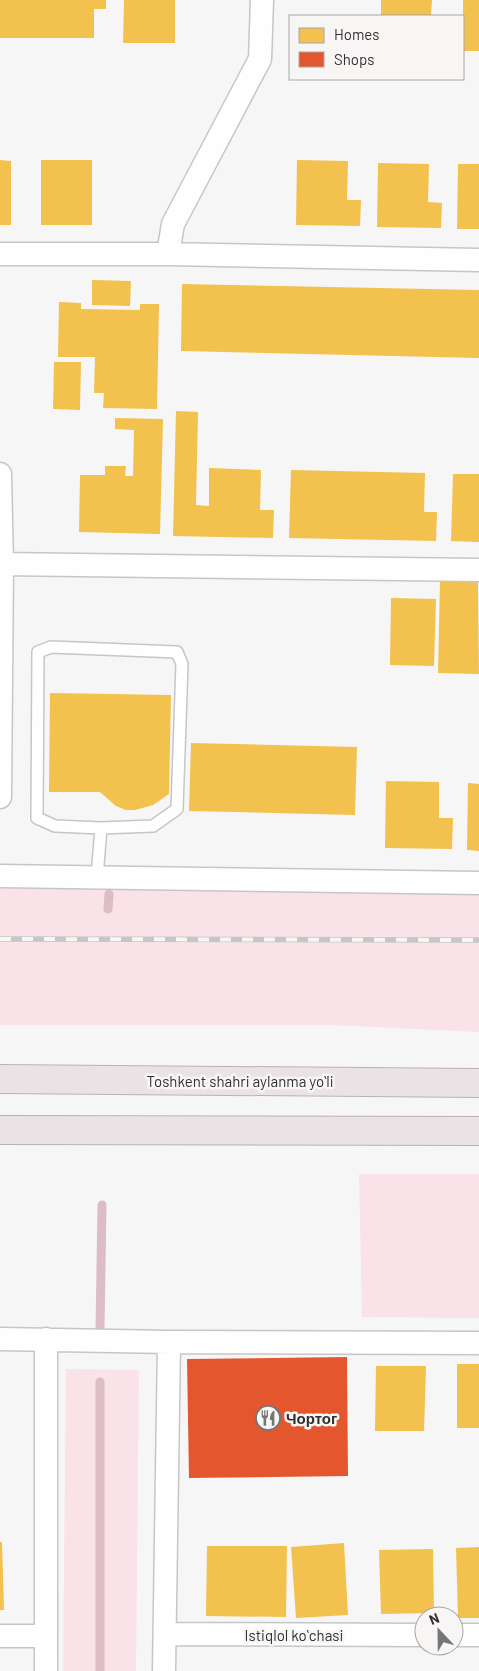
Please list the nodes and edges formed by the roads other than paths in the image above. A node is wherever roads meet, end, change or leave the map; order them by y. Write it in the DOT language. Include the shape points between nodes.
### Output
graph roads {
  1 [pos="262,0"];
  2 [pos="0,254"];
  3 [pos="168,254"];
  4 [pos="479,260"];
  5 [pos="0,474"];
  6 [pos="1,564"];
  7 [pos="479,570"];
  8 [pos="0,796"];
  9 [pos="101,828"];
  10 [pos="0,876"];
  11 [pos="97,877"];
  12 [pos="479,883"];
  13 [pos="0,1079"];
  14 [pos="479,1083"];
  15 [pos="0,1130"];
  16 [pos="479,1132"];
  17 [pos="0,1339"];
  18 [pos="46,1339"];
  19 [pos="169,1342"];
  20 [pos="479,1342"];
  21 [pos="165,1634"];
  22 [pos="414,1635"];
  23 [pos="464,1635"];
  24 [pos="479,1635"];
  25 [pos="0,1636"];
  26 [pos="46,1636"];
  27 [pos="46,1671"];
  28 [pos="164,1671"];
  1 -- 3 [label="street" via="260,58 173,224"];
  2 -- 3 [label="street"];
  3 -- 4 [label="street"];
  5 -- 6 [label="street"];
  6 -- 7 [label="street"];
  6 -- 8 [label="street"];
  9 -- 9 [label="lane" via="55,826 38,818 38,652 51,646 176,652 182,664 177,809 153,826"];
  9 -- 11 [label="lane"];
  10 -- 11 [label="street"];
  11 -- 12 [label="street"];
  13 -- 14 [label="highway, Toshkent shahri aylanma yoʻli"];
  15 -- 16 [label="highway"];
  17 -- 18 [label="street"];
  18 -- 19 [label="street"];
  18 -- 26 [label="street"];
  19 -- 20 [label="street"];
  19 -- 21 [label="street"];
  21 -- 22 [label="street, Istiqlol koʻchasi"];
  21 -- 28 [label="street"];
  23 -- 24 [label="street"];
  25 -- 26 [label="street"];
  26 -- 27 [label="street"];
}
